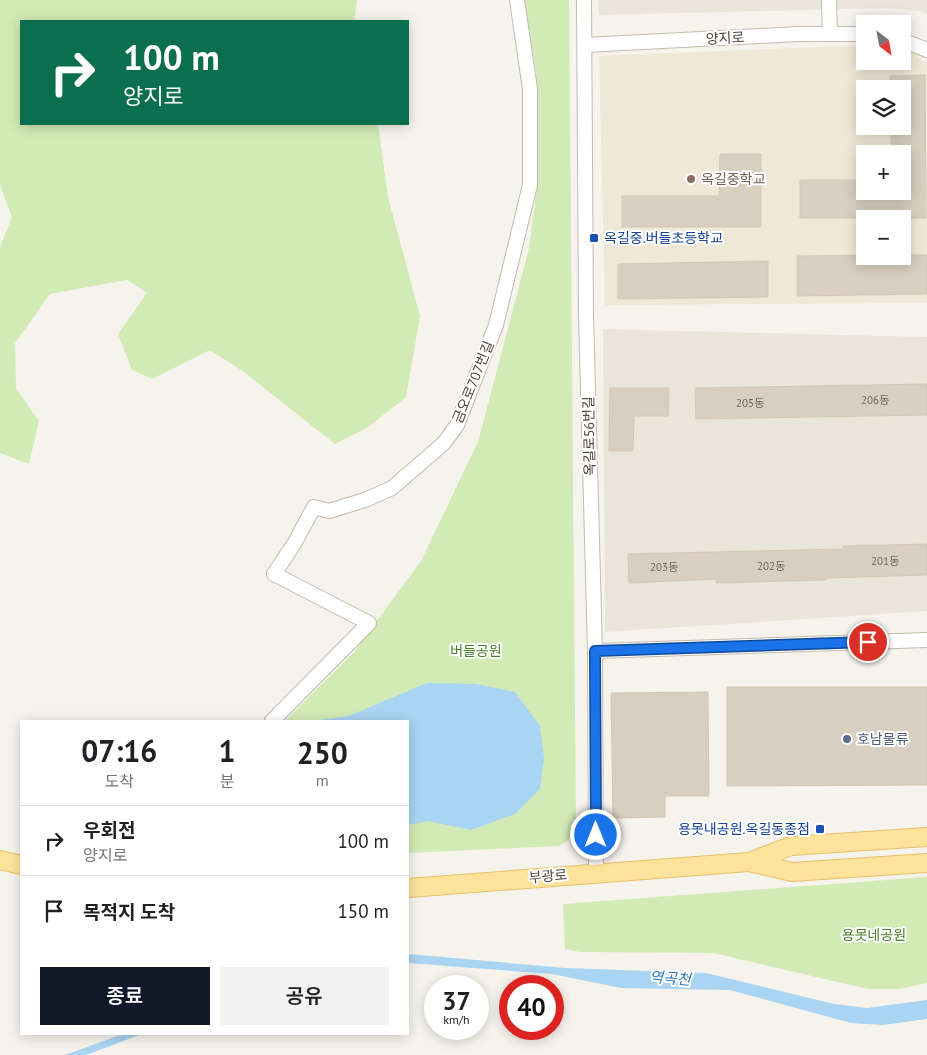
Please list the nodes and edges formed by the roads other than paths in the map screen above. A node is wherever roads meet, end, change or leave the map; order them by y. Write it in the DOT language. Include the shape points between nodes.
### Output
graph roads {
  1 [pos="517,0"];
  2 [pos="584,0"];
  3 [pos="829,0"];
  4 [pos="830,34"];
  5 [pos="856,34"];
  6 [pos="911,44"];
  7 [pos="586,45"];
  8 [pos="927,50"];
  9 [pos="927,640"];
  10 [pos="595,651"];
  11 [pos="273,720"];
  12 [pos="927,837"];
  13 [pos="0,860"];
  14 [pos="749,862"];
  15 [pos="927,862"];
  16 [pos="20,865"];
  17 [pos="596,872"];
  18 [pos="409,888"];
  1 -- 11 [label="street, 금오로707번길" via="530,89 530,185 496,325 457,425 444,442 392,488 328,511 314,507 274,574 369,623"];
  2 -- 7 [label="street, 옥길로56번길"];
  3 -- 4 [label="street"];
  4 -- 5 [label="street, 양지로"];
  4 -- 7 [label="street, 양지로"];
  6 -- 8 [label="street"];
  7 -- 10 [label="street, 옥길로56번길" via="586,315"];
  9 -- 10 [label="street"];
  10 -- 17 [label="street, 옥길로56번길"];
  12 -- 14 [label="main road, 부광로" via="791,846"];
  13 -- 16 [label="main road"];
  14 -- 15 [label="main road, 부광로" via="792,872"];
  14 -- 17 [label="main road, 부광로"];
  17 -- 18 [label="main road, 부광로"];
}
